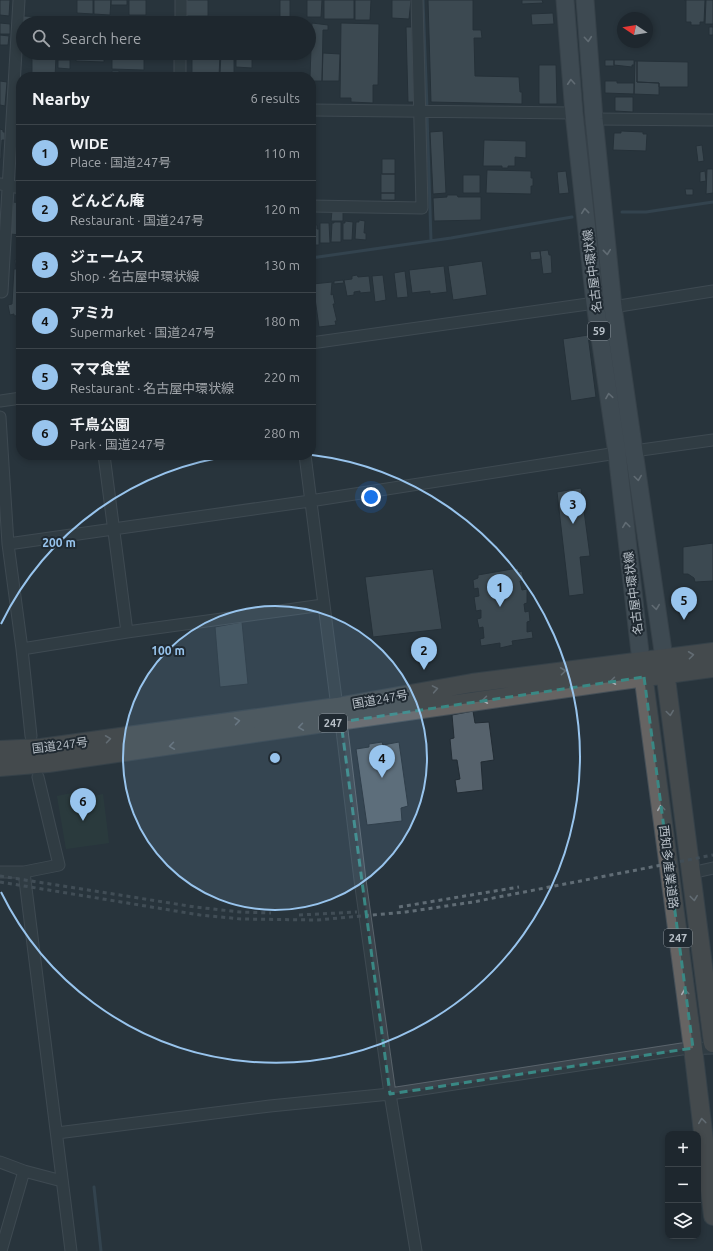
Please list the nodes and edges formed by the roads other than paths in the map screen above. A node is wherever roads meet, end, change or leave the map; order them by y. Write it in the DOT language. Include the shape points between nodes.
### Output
graph roads {
  1 [pos="19,0"];
  2 [pos="181,0"];
  3 [pos="417,0"];
  4 [pos="566,0"];
  5 [pos="585,0"];
  6 [pos="19,16"];
  7 [pos="181,16"];
  8 [pos="18,60"];
  9 [pos="180,60"];
  10 [pos="18,72"];
  11 [pos="180,72"];
  12 [pos="316,110"];
  13 [pos="16,111"];
  14 [pos="425,112"];
  15 [pos="574,113"];
  16 [pos="594,119"];
  17 [pos="713,120"];
  18 [pos="4,184"];
  19 [pos="16,187"];
  20 [pos="316,206"];
  21 [pos="713,291"];
  22 [pos="2,292"];
  23 [pos="595,303"];
  24 [pos="613,307"];
  25 [pos="316,342"];
  26 [pos="16,399"];
  27 [pos="0,401"];
  28 [pos="0,417"];
  29 [pos="713,440"];
  30 [pos="634,451"];
  31 [pos="617,453"];
  32 [pos="105,460"];
  33 [pos="306,460"];
  34 [pos="310,501"];
  35 [pos="114,529"];
  36 [pos="8,544"];
  37 [pos="324,605"];
  38 [pos="127,632"];
  39 [pos="22,649"];
  40 [pos="713,652"];
  41 [pos="665,667"];
  42 [pos="713,668"];
  43 [pos="643,669"];
  44 [pos="339,714"];
  45 [pos="31,736"];
  46 [pos="0,750"];
  47 [pos="0,767"];
  48 [pos="38,777"];
  49 [pos="713,868"];
  50 [pos="0,872"];
  51 [pos="24,872"];
  52 [pos="692,873"];
  53 [pos="713,1043"];
  54 [pos="693,1048"];
  55 [pos="713,1048"];
  56 [pos="390,1094"];
  57 [pos="57,1133"];
  58 [pos="0,1162"];
  59 [pos="24,1171"];
  60 [pos="62,1181"];
  61 [pos="713,1216"];
  62 [pos="0,1251"];
  63 [pos="71,1251"];
  64 [pos="416,1251"];
  1 -- 6 [label="street"];
  2 -- 7 [label="street"];
  3 -- 14 [label="street"];
  15 -- 4 [label="main road, 名古屋中環状線 / 59, one-way"];
  5 -- 16 [label="main road, 名古屋中環状線 / 59, one-way"];
  8 -- 10 [label="street"];
  9 -- 11 [label="street"];
  12 -- 14 [label="street"];
  13 -- 18 [label="street"];
  14 -- 15 [label="street"];
  14 -- 20 [label="street" via="422,208"];
  23 -- 15 [label="main road, 名古屋中環状線 / 59, one-way"];
  16 -- 17 [label="street"];
  16 -- 24 [label="main road, 名古屋中環状線 / 59, one-way"];
  18 -- 19 [label="street"];
  18 -- 22 [label="street"];
  21 -- 24 [label="street"];
  23 -- 25 [label="street"];
  31 -- 23 [label="main road, 名古屋中環状線 / 59, one-way"];
  24 -- 30 [label="main road, 名古屋中環状線 / 59"];
  26 -- 27 [label="street"];
  28 -- 36 [label="street"];
  29 -- 30 [label="street"];
  30 -- 41 [label="main road, 名古屋中環状線 / 59, one-way"];
  31 -- 34 [label="street"];
  43 -- 31 [label="main road, 名古屋中環状線 / 59, one-way"];
  32 -- 35 [label="street"];
  33 -- 34 [label="street"];
  34 -- 35 [label="street"];
  34 -- 37 [label="street"];
  35 -- 36 [label="street"];
  35 -- 38 [label="street"];
  36 -- 39 [label="street"];
  37 -- 38 [label="street"];
  37 -- 44 [label="street"];
  38 -- 39 [label="street"];
  39 -- 45 [label="street"];
  41 -- 40 [label="highway, 国道247号 / 247, one-way"];
  41 -- 42 [label="highway, 国道247号 / 247"];
  41 -- 43 [label="highway, 国道247号 / 247"];
  41 -- 52 [label="highway, 西知多産業道路 / 247, one-way"];
  43 -- 44 [label="highway, 国道247号 / 247"];
  54 -- 43 [label="highway, 西知多産業道路 / 247, one-way"];
  46 -- 44 [label="highway, 国道247号 / 247, one-way" via="42,748"];
  44 -- 47 [label="highway, 国道247号 / 247, one-way" via="48,763"];
  44 -- 56 [label="street"];
  48 -- 51 [label="street" via="59,865"];
  49 -- 52 [label="street"];
  50 -- 51 [label="street"];
  51 -- 57 [label="street"];
  52 -- 53 [label="highway, 西知多産業道路 / 247, one-way"];
  54 -- 55 [label="street"];
  54 -- 56 [label="street"];
  61 -- 54 [label="highway, 西知多産業道路 / 247, one-way"];
  56 -- 57 [label="street" via="270,1106"];
  56 -- 64 [label="street"];
  57 -- 60 [label="street"];
  58 -- 59 [label="street"];
  59 -- 60 [label="street"];
  59 -- 62 [label="street"];
  60 -- 63 [label="street"];
}
